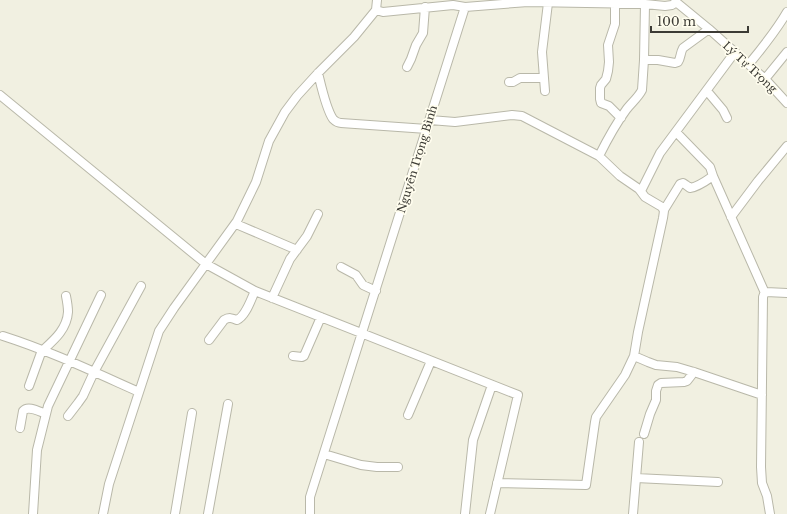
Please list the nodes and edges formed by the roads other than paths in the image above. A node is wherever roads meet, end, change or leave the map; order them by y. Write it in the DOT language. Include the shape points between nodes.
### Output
graph roads {
  1 [pos="377,0"];
  2 [pos="528,1"];
  3 [pos="677,1"];
  4 [pos="548,3"];
  5 [pos="615,4"];
  6 [pos="646,4"];
  7 [pos="425,7"];
  8 [pos="465,7"];
  9 [pos="376,10"];
  10 [pos="787,12"];
  11 [pos="709,29"];
  12 [pos="735,52"];
  13 [pos="787,52"];
  14 [pos="644,60"];
  15 [pos="749,64"];
  16 [pos="407,67"];
  17 [pos="318,73"];
  18 [pos="544,78"];
  19 [pos="765,79"];
  20 [pos="509,82"];
  21 [pos="545,91"];
  22 [pos="707,91"];
  23 [pos="0,95"];
  24 [pos="787,103"];
  25 [pos="621,118"];
  26 [pos="727,118"];
  27 [pos="430,120"];
  28 [pos="427,129"];
  29 [pos="676,132"];
  30 [pos="787,146"];
  31 [pos="599,156"];
  32 [pos="713,176"];
  33 [pos="641,191"];
  34 [pos="664,210"];
  35 [pos="318,214"];
  36 [pos="731,217"];
  37 [pos="236,224"];
  38 [pos="297,250"];
  39 [pos="206,264"];
  40 [pos="342,267"];
  41 [pos="141,286"];
  42 [pos="255,291"];
  43 [pos="376,291"];
  44 [pos="787,292"];
  45 [pos="765,293"];
  46 [pos="101,295"];
  47 [pos="66,296"];
  48 [pos="272,298"];
  49 [pos="321,317"];
  50 [pos="362,334"];
  51 [pos="4,336"];
  52 [pos="209,340"];
  53 [pos="43,350"];
  54 [pos="293,356"];
  55 [pos="634,356"];
  56 [pos="70,361"];
  57 [pos="431,361"];
  58 [pos="94,372"];
  59 [pos="694,372"];
  60 [pos="492,385"];
  61 [pos="29,386"];
  62 [pos="139,392"];
  63 [pos="762,395"];
  64 [pos="228,404"];
  65 [pos="192,412"];
  66 [pos="46,414"];
  67 [pos="408,415"];
  68 [pos="68,416"];
  69 [pos="20,428"];
  70 [pos="644,434"];
  71 [pos="639,442"];
  72 [pos="324,454"];
  73 [pos="398,467"];
  74 [pos="636,478"];
  75 [pos="718,482"];
  76 [pos="497,483"];
  77 [pos="33,514"];
  78 [pos="103,514"];
  79 [pos="175,514"];
  80 [pos="208,514"];
  81 [pos="310,514"];
  82 [pos="464,514"];
  83 [pos="490,514"];
  84 [pos="633,514"];
  85 [pos="770,514"];
  1 -- 9 [label="street"];
  2 -- 4 [label="street"];
  2 -- 8 [label="street"];
  3 -- 6 [label="street" via="672,6"];
  3 -- 11 [label="street, Lý Tự Trọng"];
  4 -- 5 [label="street"];
  4 -- 18 [label="street" via="542,45"];
  5 -- 6 [label="street"];
  5 -- 25 [label="street" via="615,24 608,45 608,71 600,88 600,99 601,103 609,106"];
  6 -- 14 [label="street"];
  7 -- 8 [label="street"];
  7 -- 9 [label="street" via="383,12"];
  7 -- 16 [label="street" via="423,33"];
  8 -- 27 [label="street, Nguyễn Trọng Bình"];
  9 -- 17 [label="street" via="354,37"];
  10 -- 15 [label="street"];
  11 -- 12 [label="street, Lý Tự Trọng"];
  11 -- 14 [label="street" via="683,48 678,62"];
  12 -- 15 [label="street, Lý Tự Trọng"];
  12 -- 22 [label="street"];
  13 -- 19 [label="street"];
  14 -- 25 [label="street" via="641,93"];
  15 -- 19 [label="street, Lý Tự Trọng"];
  17 -- 28 [label="street" via="326,104 332,118 337,122"];
  17 -- 37 [label="street" via="285,112 269,141 256,182"];
  18 -- 20 [label="street" via="520,78"];
  18 -- 21 [label="street"];
  19 -- 24 [label="street, Lý Tự Trọng"];
  22 -- 26 [label="street"];
  22 -- 29 [label="street"];
  23 -- 39 [label="street"];
  25 -- 31 [label="street"];
  27 -- 28 [label="street, Nguyễn Trọng Bình"];
  27 -- 31 [label="street" via="455,122 522,116"];
  28 -- 43 [label="street, Nguyễn Trọng Bình"];
  29 -- 32 [label="street" via="710,167"];
  29 -- 33 [label="street" via="660,153"];
  30 -- 36 [label="street"];
  31 -- 33 [label="street"];
  32 -- 34 [label="street" via="693,188 680,184"];
  32 -- 36 [label="street"];
  33 -- 34 [label="street" via="645,197"];
  34 -- 55 [label="street"];
  35 -- 38 [label="street"];
  36 -- 45 [label="street"];
  37 -- 38 [label="street"];
  37 -- 39 [label="street"];
  38 -- 48 [label="street" via="285,268"];
  39 -- 42 [label="street"];
  39 -- 62 [label="street" via="159,331"];
  40 -- 43 [label="street" via="356,274 364,285"];
  41 -- 58 [label="street"];
  42 -- 48 [label="street"];
  42 -- 52 [label="street" via="241,318 224,320"];
  43 -- 50 [label="street, Nguyễn Trọng Bình"];
  44 -- 45 [label="street"];
  45 -- 63 [label="street"];
  46 -- 56 [label="street"];
  47 -- 53 [label="street" via="66,323 59,335"];
  48 -- 49 [label="street"];
  49 -- 50 [label="street"];
  49 -- 54 [label="street" via="304,356"];
  50 -- 57 [label="street"];
  50 -- 72 [label="street, Nguyễn Trọng Bình"];
  51 -- 53 [label="street"];
  53 -- 56 [label="street"];
  53 -- 61 [label="street"];
  55 -- 59 [label="street" via="656,365"];
  55 -- 76 [label="street" via="625,375 596,417 586,485"];
  56 -- 58 [label="street"];
  56 -- 66 [label="street"];
  57 -- 60 [label="street"];
  57 -- 67 [label="street"];
  58 -- 62 [label="street"];
  58 -- 68 [label="street" via="81,400"];
  59 -- 63 [label="street"];
  59 -- 70 [label="street" via="684,382 661,383 658,386"];
  60 -- 76 [label="street" via="518,395"];
  60 -- 82 [label="street" via="472,440"];
  62 -- 78 [label="street" via="109,484"];
  63 -- 85 [label="street" via="761,476"];
  64 -- 80 [label="street"];
  65 -- 79 [label="street"];
  66 -- 69 [label="street" via="24,409"];
  66 -- 77 [label="street" via="37,450"];
  71 -- 74 [label="street"];
  72 -- 73 [label="street" via="377,467"];
  72 -- 81 [label="street, Nguyễn Trọng Bình" via="310,497"];
  74 -- 75 [label="street"];
  74 -- 84 [label="street"];
  76 -- 83 [label="street"];
}
